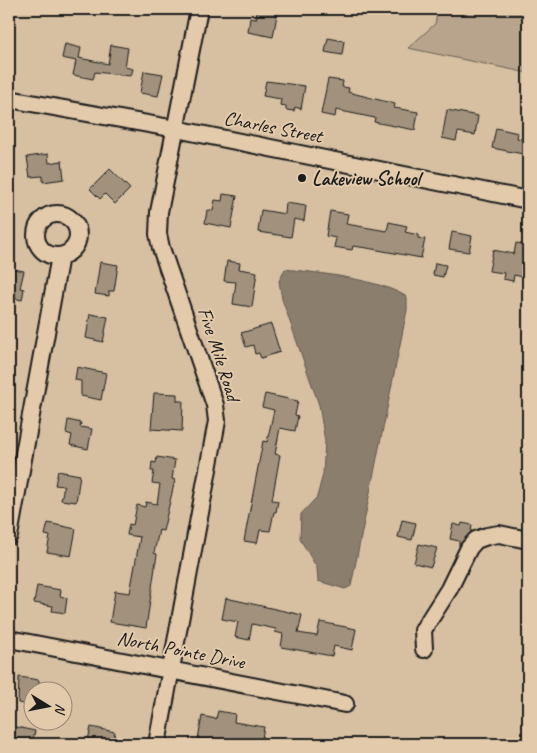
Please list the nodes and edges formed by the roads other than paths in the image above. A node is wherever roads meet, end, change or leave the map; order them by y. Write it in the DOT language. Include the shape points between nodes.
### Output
graph roads {
  1 [pos="199,9"];
  2 [pos="9,99"];
  3 [pos="176,129"];
  4 [pos="528,200"];
  5 [pos="60,256"];
  6 [pos="9,536"];
  7 [pos="528,540"];
  8 [pos="9,639"];
  9 [pos="424,649"];
  10 [pos="171,670"];
  11 [pos="344,704"];
  12 [pos="157,744"];
  1 -- 3 [label="street, Five Mile Road"];
  2 -- 3 [label="street, Charles Street"];
  3 -- 4 [label="street, Charles Street"];
  3 -- 10 [label="street, Five Mile Road" via="159,212 158,234 215,405 217,421"];
  5 -- 6 [label="street"];
  7 -- 9 [label="street" via="499,534 476,540 423,630"];
  8 -- 10 [label="street, North Pointe Drive"];
  10 -- 11 [label="street, North Pointe Drive"];
  10 -- 12 [label="street, Five Mile Road"];
}
